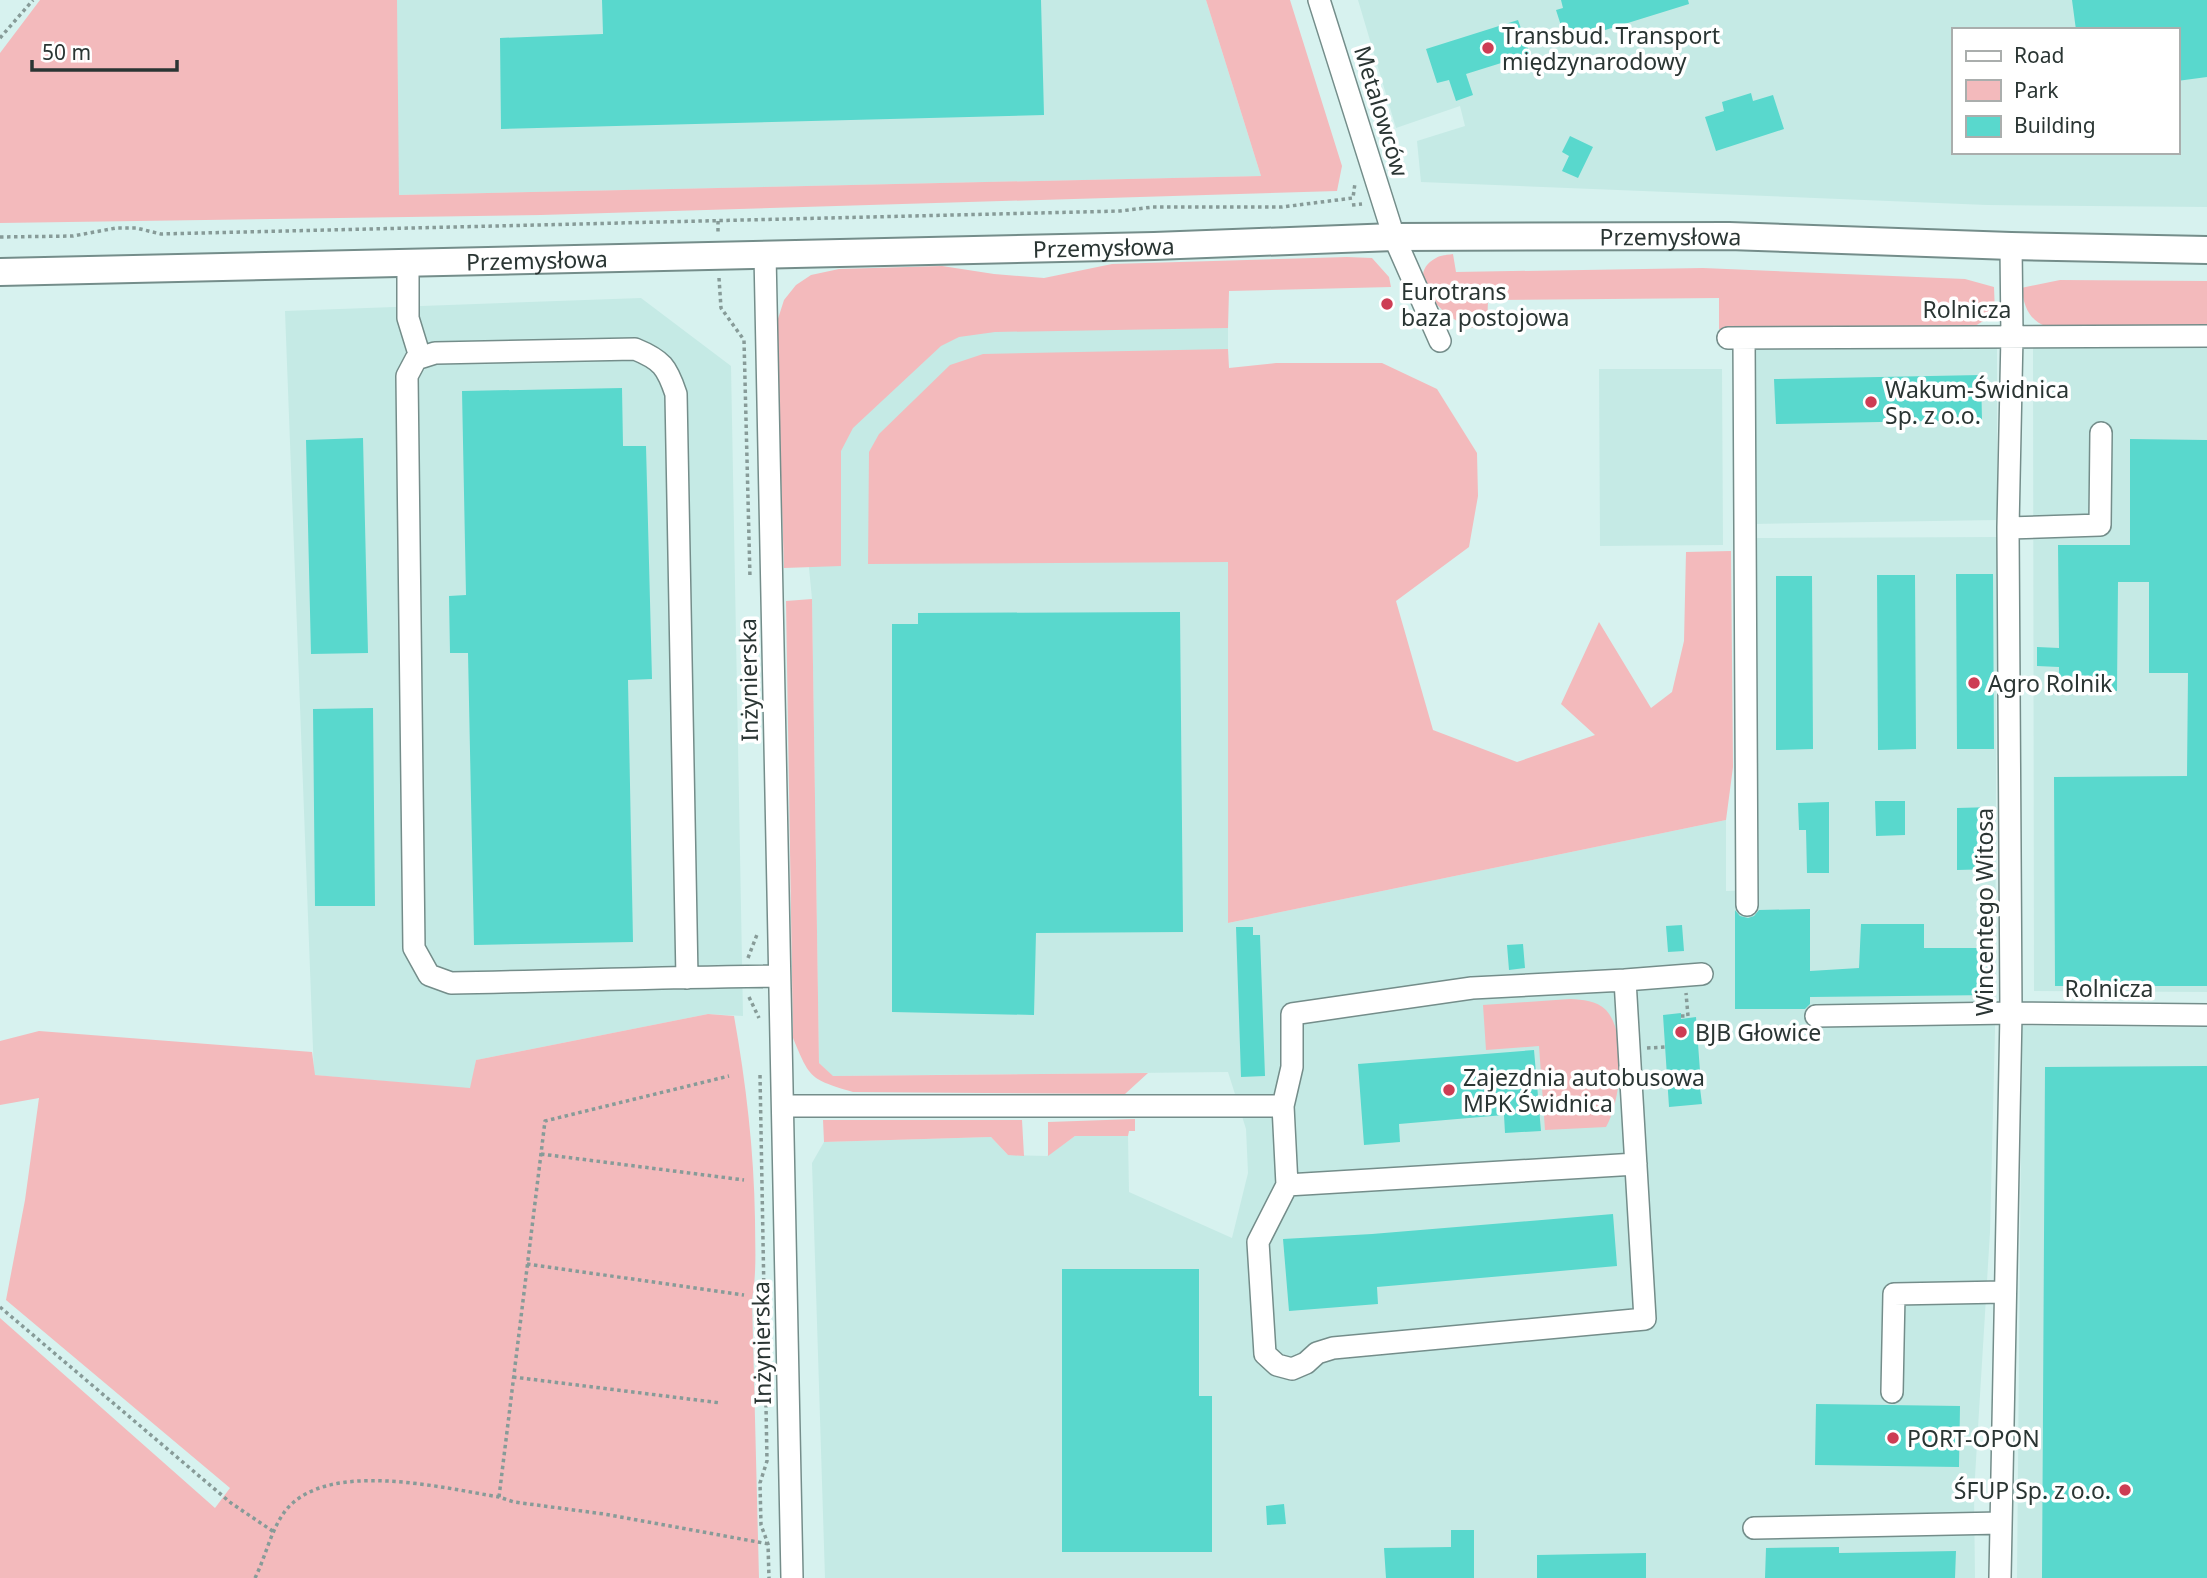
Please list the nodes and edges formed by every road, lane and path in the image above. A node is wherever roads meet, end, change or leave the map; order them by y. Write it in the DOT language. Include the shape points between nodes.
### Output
graph roads {
  1 [pos="33,0"];
  2 [pos="1319,0"];
  3 [pos="0,38"];
  4 [pos="1353,198"];
  5 [pos="718,221"];
  6 [pos="0,237"];
  7 [pos="1394,237"];
  8 [pos="2011,246"];
  9 [pos="2207,250"];
  10 [pos="765,254"];
  11 [pos="718,255"];
  12 [pos="408,262"];
  13 [pos="0,272"];
  14 [pos="2012,335"];
  15 [pos="2207,336"];
  16 [pos="1440,341"];
  17 [pos="420,357"];
  18 [pos="2101,433"];
  19 [pos="2008,528"];
  20 [pos="750,588"];
  21 [pos="1747,905"];
  22 [pos="758,932"];
  23 [pos="1694,975"];
  24 [pos="748,976"];
  25 [pos="779,976"];
  26 [pos="687,978"];
  27 [pos="1625,980"];
  28 [pos="2011,1013"];
  29 [pos="2207,1015"];
  30 [pos="1681,1016"];
  31 [pos="1816,1016"];
  32 [pos="759,1030"];
  33 [pos="1666,1047"];
  34 [pos="1638,1049"];
  35 [pos="760,1072"];
  36 [pos="729,1076"];
  37 [pos="783,1106"];
  38 [pos="1283,1106"];
  39 [pos="541,1154"];
  40 [pos="1636,1164"];
  41 [pos="744,1181"];
  42 [pos="1287,1185"];
  43 [pos="527,1265"];
  44 [pos="2004,1292"];
  45 [pos="744,1295"];
  46 [pos="0,1307"];
  47 [pos="513,1377"];
  48 [pos="1892,1392"];
  49 [pos="721,1403"];
  50 [pos="499,1497"];
  51 [pos="2001,1523"];
  52 [pos="1754,1528"];
  53 [pos="274,1532"];
  54 [pos="768,1544"];
  55 [pos="255,1578"];
  56 [pos="769,1578"];
  57 [pos="792,1578"];
  58 [pos="2000,1578"];
  1 -- 3 [label="path"];
  2 -- 7 [label="street, Metalowców"];
  4 -- 5 [label="path" via="1282,207"];
  5 -- 6 [label="path" via="161,234 116,228 74,236"];
  5 -- 11 [label="path"];
  7 -- 8 [label="main road, Przemysłowa" via="1730,236"];
  7 -- 10 [label="main road, Przemysłowa"];
  7 -- 16 [label="street, Metalowców"];
  8 -- 9 [label="main road, Przemysłowa"];
  8 -- 14 [label="street, Wincentego Witosa"];
  10 -- 11 [label="main road, Przemysłowa"];
  10 -- 25 [label="street, Inżynierska"];
  11 -- 12 [label="main road, Przemysłowa"];
  11 -- 20 [label="path" via="721,308 744,340"];
  12 -- 13 [label="main road, Przemysłowa"];
  12 -- 17 [label="street" via="408,318"];
  14 -- 15 [label="street, Rolnicza"];
  14 -- 19 [label="street, Wincentego Witosa"];
  14 -- 21 [label="street, Rolnicza" via="1736,338"];
  17 -- 26 [label="street" via="436,352 635,349 654,357 668,371 676,394"];
  17 -- 26 [label="street" via="407,376 414,948 429,975 451,983"];
  18 -- 19 [label="street" via="2100,525"];
  19 -- 28 [label="street, Wincentego Witosa"];
  22 -- 24 [label="path" via="748,956"];
  23 -- 27 [label="street"];
  23 -- 30 [label="path" via="1688,1016"];
  24 -- 25 [label="street"];
  24 -- 26 [label="street"];
  24 -- 32 [label="path"];
  25 -- 37 [label="street, Inżynierska"];
  27 -- 38 [label="street" via="1472,988 1292,1014 1292,1068"];
  27 -- 40 [label="street"];
  28 -- 29 [label="street, Rolnicza"];
  28 -- 31 [label="street, Rolnicza"];
  28 -- 44 [label="street, Wincentego Witosa"];
  33 -- 34 [label="path"];
  35 -- 54 [label="path" via="767,1461 760,1483 761,1525"];
  36 -- 39 [label="path" via="545,1121"];
  37 -- 38 [label="street"];
  37 -- 57 [label="street, Inżynierska"];
  38 -- 42 [label="street"];
  39 -- 41 [label="path"];
  39 -- 43 [label="path"];
  40 -- 42 [label="street"];
  40 -- 42 [label="street" via="1645,1319 1333,1348 1292,1369 1277,1365 1265,1354 1258,1242"];
  43 -- 45 [label="path"];
  43 -- 47 [label="path"];
  44 -- 48 [label="street" via="1894,1294"];
  44 -- 51 [label="street, Wincentego Witosa"];
  46 -- 53 [label="path" via="231,1503"];
  47 -- 49 [label="path"];
  47 -- 50 [label="path"];
  50 -- 53 [label="path" via="392,1480 361,1480 329,1485 300,1497"];
  50 -- 54 [label="path"];
  51 -- 52 [label="street"];
  51 -- 58 [label="street, Wincentego Witosa"];
  53 -- 55 [label="path"];
  54 -- 56 [label="path"];
}
